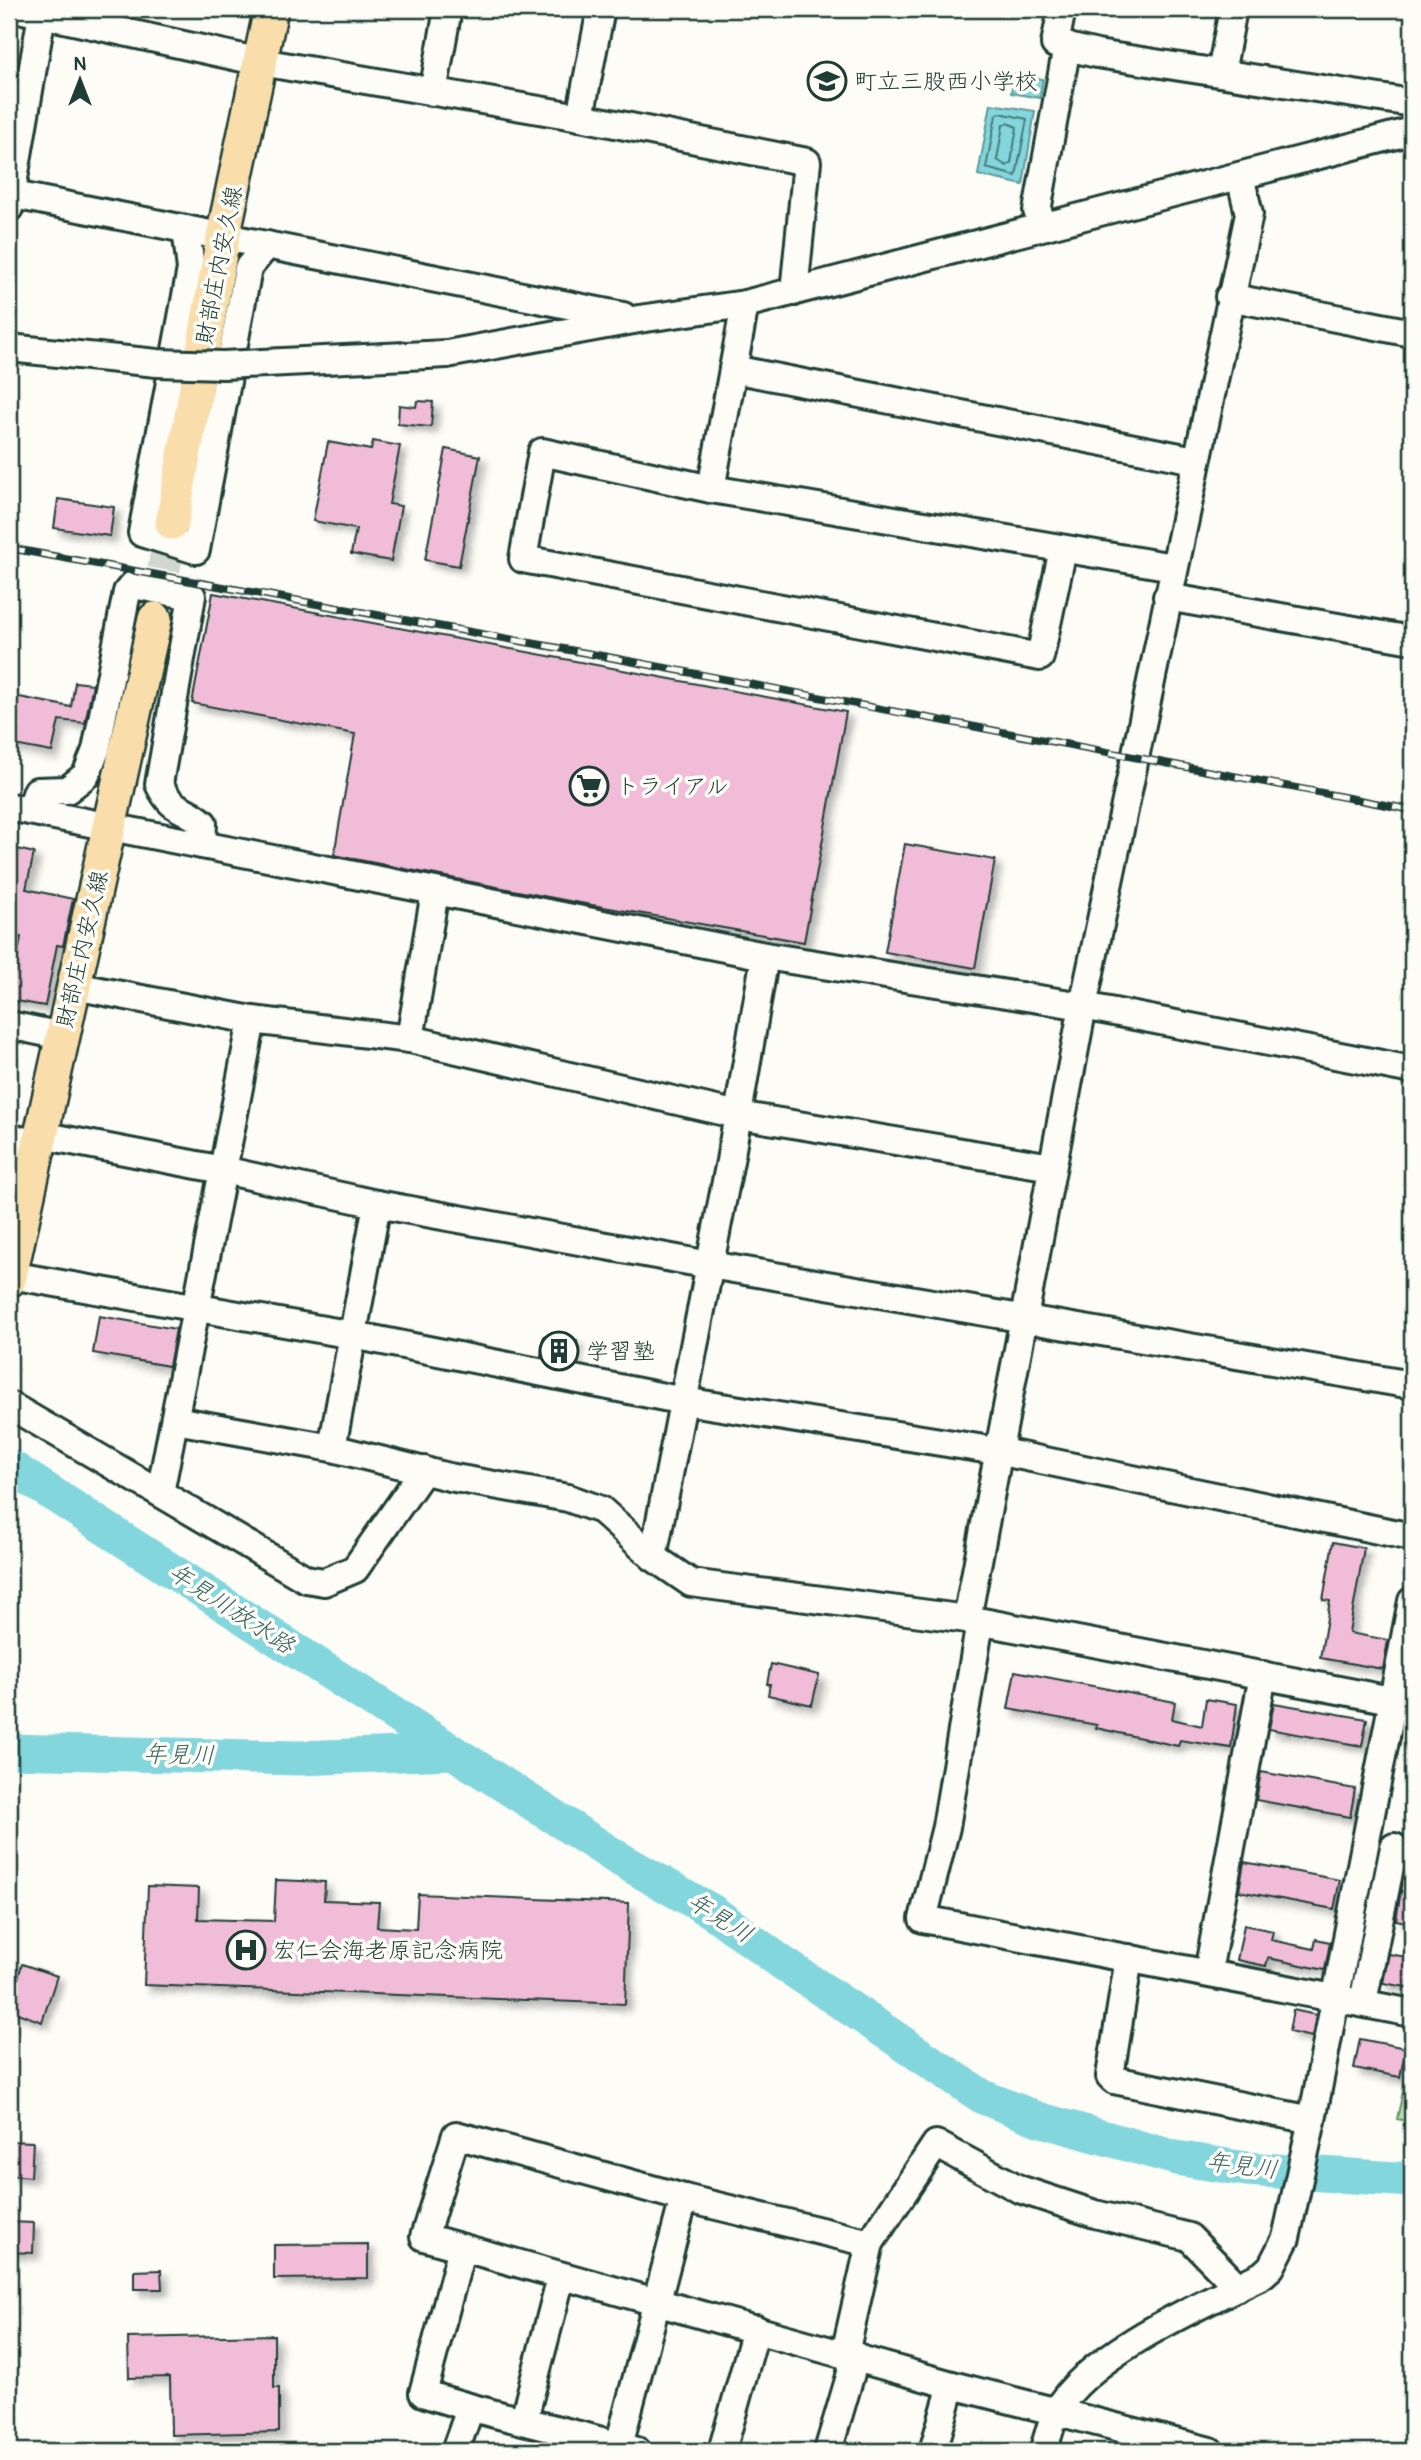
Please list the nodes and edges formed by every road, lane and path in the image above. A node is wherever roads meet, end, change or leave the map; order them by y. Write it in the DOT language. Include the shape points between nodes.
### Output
graph roads {
  1 [pos="271,9"];
  2 [pos="448,9"];
  3 [pos="601,9"];
  4 [pos="1062,9"];
  5 [pos="1233,9"];
  6 [pos="31,11"];
  7 [pos="109,18"];
  8 [pos="1067,46"];
  9 [pos="261,62"];
  10 [pos="1221,73"];
  11 [pos="433,92"];
  12 [pos="1412,103"];
  13 [pos="580,117"];
  14 [pos="1412,131"];
  15 [pos="1240,176"];
  16 [pos="9,199"];
  17 [pos="1046,226"];
  18 [pos="186,229"];
  19 [pos="223,237"];
  20 [pos="267,245"];
  21 [pos="794,292"];
  22 [pos="1229,297"];
  23 [pos="745,304"];
  24 [pos="639,319"];
  25 [pos="1412,333"];
  26 [pos="9,348"];
  27 [pos="733,369"];
  28 [pos="1195,460"];
  29 [pos="710,489"];
  30 [pos="172,523"];
  31 [pos="1063,549"];
  32 [pos="1173,567"];
  33 [pos="1167,597"];
  34 [pos="155,619"];
  35 [pos="1412,640"];
  36 [pos="19,809"];
  37 [pos="111,826"];
  38 [pos="202,845"];
  39 [pos="435,892"];
  40 [pos="765,956"];
  41 [pos="74,986"];
  42 [pos="1083,1006"];
  43 [pos="252,1020"];
  44 [pos="9,1026"];
  45 [pos="62,1036"];
  46 [pos="410,1039"];
  47 [pos="1412,1070"];
  48 [pos="738,1115"];
  49 [pos="30,1139"];
  50 [pos="1052,1167"];
  51 [pos="223,1170"];
  52 [pos="377,1204"];
  53 [pos="710,1265"];
  54 [pos="9,1278"];
  55 [pos="198,1308"];
  56 [pos="1023,1317"];
  57 [pos="354,1335"];
  58 [pos="1412,1385"];
  59 [pos="684,1401"];
  60 [pos="9,1405"];
  61 [pos="175,1420"];
  62 [pos="332,1448"];
  63 [pos="998,1451"];
  64 [pos="424,1470"];
  65 [pos="160,1493"];
  66 [pos="1412,1537"];
  67 [pos="653,1558"];
  68 [pos="1412,1601"];
  69 [pos="973,1620"];
  70 [pos="1263,1675"];
  71 [pos="1402,1702"];
  72 [pos="1365,1842"];
  73 [pos="1403,1849"];
  74 [pos="1129,1958"];
  75 [pos="1208,1972"];
  76 [pos="1336,1997"];
  77 [pos="1363,2002"];
  78 [pos="1412,2013"];
  79 [pos="1312,2120"];
  80 [pos="684,2199"];
  81 [pos="870,2243"];
  82 [pos="462,2248"];
  83 [pos="561,2277"];
  84 [pos="1238,2287"];
  85 [pos="659,2302"];
  86 [pos="756,2329"];
  87 [pos="851,2354"];
  88 [pos="952,2385"];
  89 [pos="470,2409"];
  90 [pos="1057,2410"];
  91 [pos="524,2419"];
  92 [pos="628,2448"];
  93 [pos="455,2451"];
  94 [pos="722,2451"];
  95 [pos="828,2451"];
  96 [pos="933,2451"];
  97 [pos="1044,2451"];
  98 [pos="1210,2451"];
  1 -- 9 [label="main road, 財部庄内安久線"];
  2 -- 11 [label="street"];
  3 -- 13 [label="street"];
  4 -- 8 [label="street" via="1055,44"];
  5 -- 10 [label="street"];
  6 -- 7 [label="street"];
  6 -- 16 [label="street"];
  7 -- 9 [label="street"];
  8 -- 10 [label="street"];
  8 -- 17 [label="street" via="1037,211"];
  9 -- 11 [label="street"];
  9 -- 19 [label="main road, 財部庄内安久線"];
  10 -- 12 [label="street"];
  11 -- 13 [label="street"];
  13 -- 21 [label="street" via="807,162"];
  14 -- 15 [label="street"];
  15 -- 17 [label="street"];
  15 -- 22 [label="street" via="1249,214"];
  16 -- 18 [label="street"];
  17 -- 21 [label="street"];
  18 -- 19 [label="street"];
  18 -- 20 [label="street" via="191,269 142,533 196,550 248,268"];
  19 -- 20 [label="street"];
  19 -- 30 [label="main road, 財部庄内安久線"];
  20 -- 24 [label="street"];
  21 -- 23 [label="street"];
  22 -- 25 [label="street"];
  22 -- 28 [label="street"];
  23 -- 24 [label="street"];
  23 -- 27 [label="street"];
  24 -- 26 [label="street, bridge" via="447,354 223,365"];
  27 -- 28 [label="street"];
  27 -- 29 [label="street"];
  28 -- 32 [label="street"];
  29 -- 31 [label="street"];
  29 -- 31 [label="street" via="542,452 523,559 1040,657"];
  31 -- 32 [label="street"];
  32 -- 33 [label="street"];
  33 -- 35 [label="street"];
  33 -- 42 [label="street"];
  34 -- 37 [label="main road, 財部庄内安久線"];
  36 -- 37 [label="street"];
  36 -- 38 [label="street" via="37,791 67,790 86,775 96,750 127,592 133,585 192,596 159,784 178,810 203,823"];
  37 -- 38 [label="street"];
  37 -- 41 [label="main road, 財部庄内安久線"];
  38 -- 39 [label="street"];
  39 -- 40 [label="street"];
  39 -- 46 [label="street"];
  40 -- 42 [label="street"];
  40 -- 48 [label="street"];
  41 -- 43 [label="street"];
  41 -- 45 [label="main road, 財部庄内安久線"];
  42 -- 47 [label="street"];
  42 -- 50 [label="street"];
  43 -- 46 [label="street"];
  43 -- 51 [label="street"];
  44 -- 45 [label="street"];
  45 -- 49 [label="main road, 財部庄内安久線"];
  46 -- 48 [label="street"];
  48 -- 50 [label="street"];
  48 -- 53 [label="street"];
  49 -- 51 [label="street"];
  49 -- 54 [label="main road, 財部庄内安久線"];
  50 -- 56 [label="street"];
  51 -- 52 [label="street"];
  51 -- 55 [label="street"];
  52 -- 53 [label="street"];
  52 -- 57 [label="street"];
  53 -- 56 [label="street"];
  53 -- 59 [label="street"];
  54 -- 55 [label="street"];
  55 -- 57 [label="street"];
  55 -- 61 [label="street"];
  56 -- 58 [label="street"];
  56 -- 63 [label="street"];
  57 -- 59 [label="street"];
  57 -- 62 [label="street"];
  59 -- 63 [label="street"];
  59 -- 67 [label="street"];
  60 -- 65 [label="street"];
  61 -- 62 [label="street"];
  61 -- 65 [label="street"];
  62 -- 64 [label="street"];
  63 -- 66 [label="street"];
  63 -- 69 [label="street"];
  64 -- 65 [label="street" via="355,1569 324,1582 306,1579"];
  64 -- 67 [label="street" via="601,1510"];
  67 -- 69 [label="street" via="691,1583"];
  68 -- 71 [label="street"];
  69 -- 70 [label="street"];
  69 -- 74 [label="street" via="946,1827 923,1919"];
  70 -- 71 [label="street"];
  70 -- 75 [label="street"];
  71 -- 72 [label="street"];
  72 -- 73 [label="street"];
  72 -- 76 [label="street"];
  73 -- 77 [label="street"];
  74 -- 75 [label="street"];
  74 -- 79 [label="street" via="1110,2076 1114,2081"];
  75 -- 76 [label="street"];
  76 -- 77 [label="street"];
  76 -- 79 [label="street"];
  77 -- 78 [label="street"];
  79 -- 84 [label="street" via="1286,2238 1271,2267"];
  80 -- 81 [label="street"];
  80 -- 82 [label="street" via="456,2135 424,2237"];
  80 -- 85 [label="street"];
  81 -- 84 [label="street" via="936,2144 1019,2189 1189,2237"];
  81 -- 87 [label="street"];
  82 -- 83 [label="street"];
  82 -- 89 [label="street" via="423,2393"];
  83 -- 85 [label="street"];
  83 -- 91 [label="street"];
  84 -- 90 [label="street" via="1159,2327 1096,2368"];
  85 -- 86 [label="street"];
  85 -- 92 [label="street"];
  86 -- 87 [label="street"];
  86 -- 94 [label="street"];
  87 -- 88 [label="street"];
  87 -- 95 [label="street"];
  88 -- 90 [label="street"];
  88 -- 96 [label="street"];
  89 -- 91 [label="street"];
  89 -- 93 [label="street"];
  90 -- 97 [label="street"];
  90 -- 98 [label="street"];
  91 -- 92 [label="street"];
}
